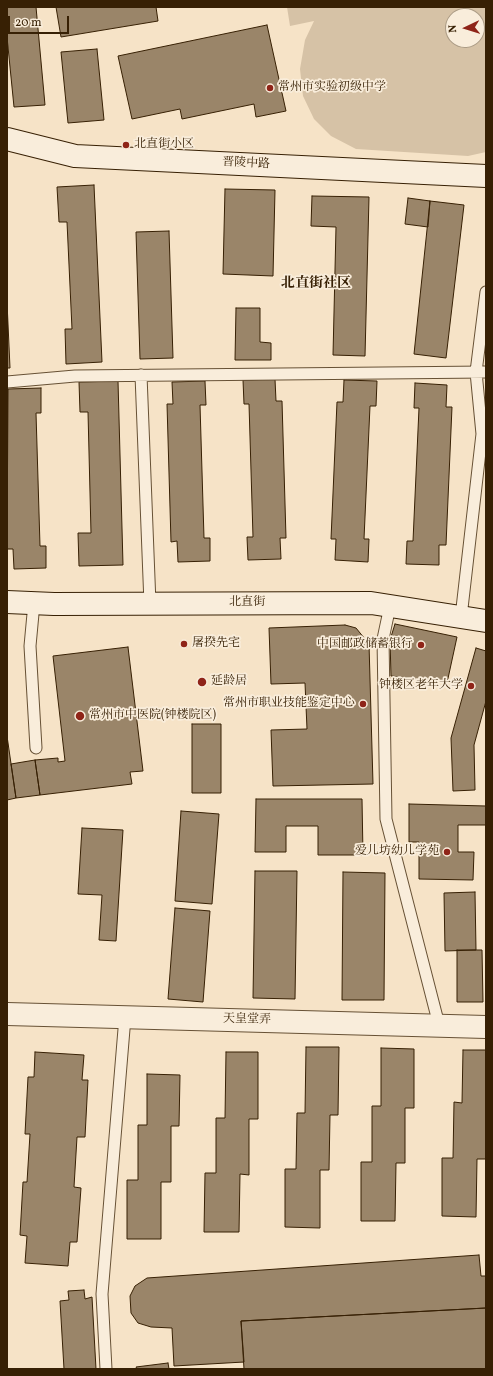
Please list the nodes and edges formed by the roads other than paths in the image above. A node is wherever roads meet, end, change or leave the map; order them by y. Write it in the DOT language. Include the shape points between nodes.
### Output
graph roads {
  1 [pos="7,139"];
  2 [pos="486,176"];
  3 [pos="486,292"];
  4 [pos="481,372"];
  5 [pos="141,375"];
  6 [pos="7,382"];
  7 [pos="7,602"];
  8 [pos="34,603"];
  9 [pos="150,604"];
  10 [pos="390,606"];
  11 [pos="460,617"];
  12 [pos="486,621"];
  13 [pos="36,748"];
  14 [pos="7,1014"];
  15 [pos="126,1017"];
  16 [pos="439,1025"];
  17 [pos="486,1027"];
  18 [pos="106,1369"];
  1 -- 2 [label="street, 晋陵中路" via="75,156"];
  3 -- 4 [label="lane"];
  4 -- 5 [label="lane"];
  4 -- 11 [label="lane" via="482,434"];
  5 -- 6 [label="lane" via="75,376"];
  5 -- 9 [label="lane"];
  7 -- 8 [label="street, 北直街"];
  8 -- 9 [label="street, 北直街"];
  8 -- 13 [label="lane" via="30,646"];
  9 -- 10 [label="street, 北直街" via="371,603"];
  10 -- 11 [label="street, 北直街"];
  10 -- 16 [label="lane" via="383,639 386,819"];
  11 -- 12 [label="street, 北直街"];
  14 -- 15 [label="street, 天皇堂弄"];
  15 -- 16 [label="street, 天皇堂弄"];
  15 -- 18 [label="lane" via="102,1294"];
  16 -- 17 [label="street, 天皇堂弄"];
}
